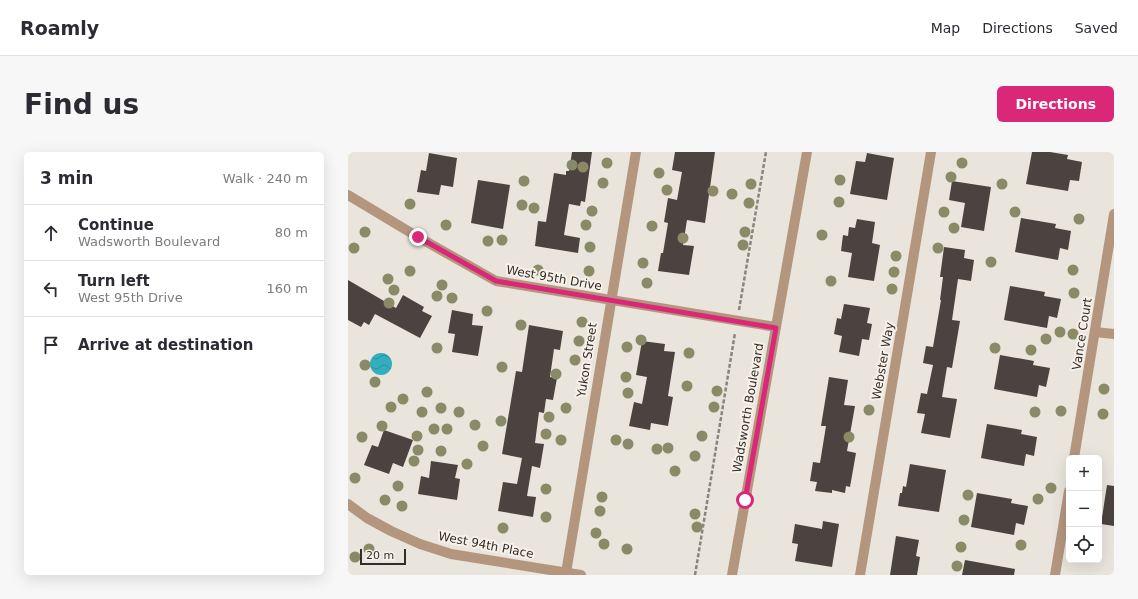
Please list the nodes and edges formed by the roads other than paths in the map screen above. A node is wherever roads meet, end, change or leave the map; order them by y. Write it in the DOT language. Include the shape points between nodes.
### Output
graph roads {
  1 [pos="636,152"];
  2 [pos="807,152"];
  3 [pos="931,152"];
  4 [pos="348,195"];
  5 [pos="1114,214"];
  6 [pos="610,301"];
  7 [pos="776,328"];
  8 [pos="1095,332"];
  9 [pos="1114,334"];
  10 [pos="1074,455"];
  11 [pos="348,504"];
  12 [pos="1066,509"];
  13 [pos="566,573"];
  14 [pos="581,575"];
  15 [pos="732,575"];
  16 [pos="860,575"];
  17 [pos="1055,575"];
  1 -- 6 [label="street, Yukon Street"];
  2 -- 7 [label="street, Wadsworth Boulevard"];
  3 -- 16 [label="street, Webster Way"];
  4 -- 6 [label="street, West 95th Drive" via="496,281"];
  5 -- 8 [label="street, Vance Court"];
  6 -- 7 [label="street, West 95th Drive"];
  6 -- 13 [label="street, Yukon Street"];
  7 -- 15 [label="street, Wadsworth Boulevard"];
  8 -- 9 [label="street"];
  8 -- 10 [label="street, Vance Court"];
  11 -- 13 [label="street, West 94th Place" via="391,532 451,554"];
  12 -- 17 [label="street"];
  13 -- 14 [label="street, West 94th Place"];
}
